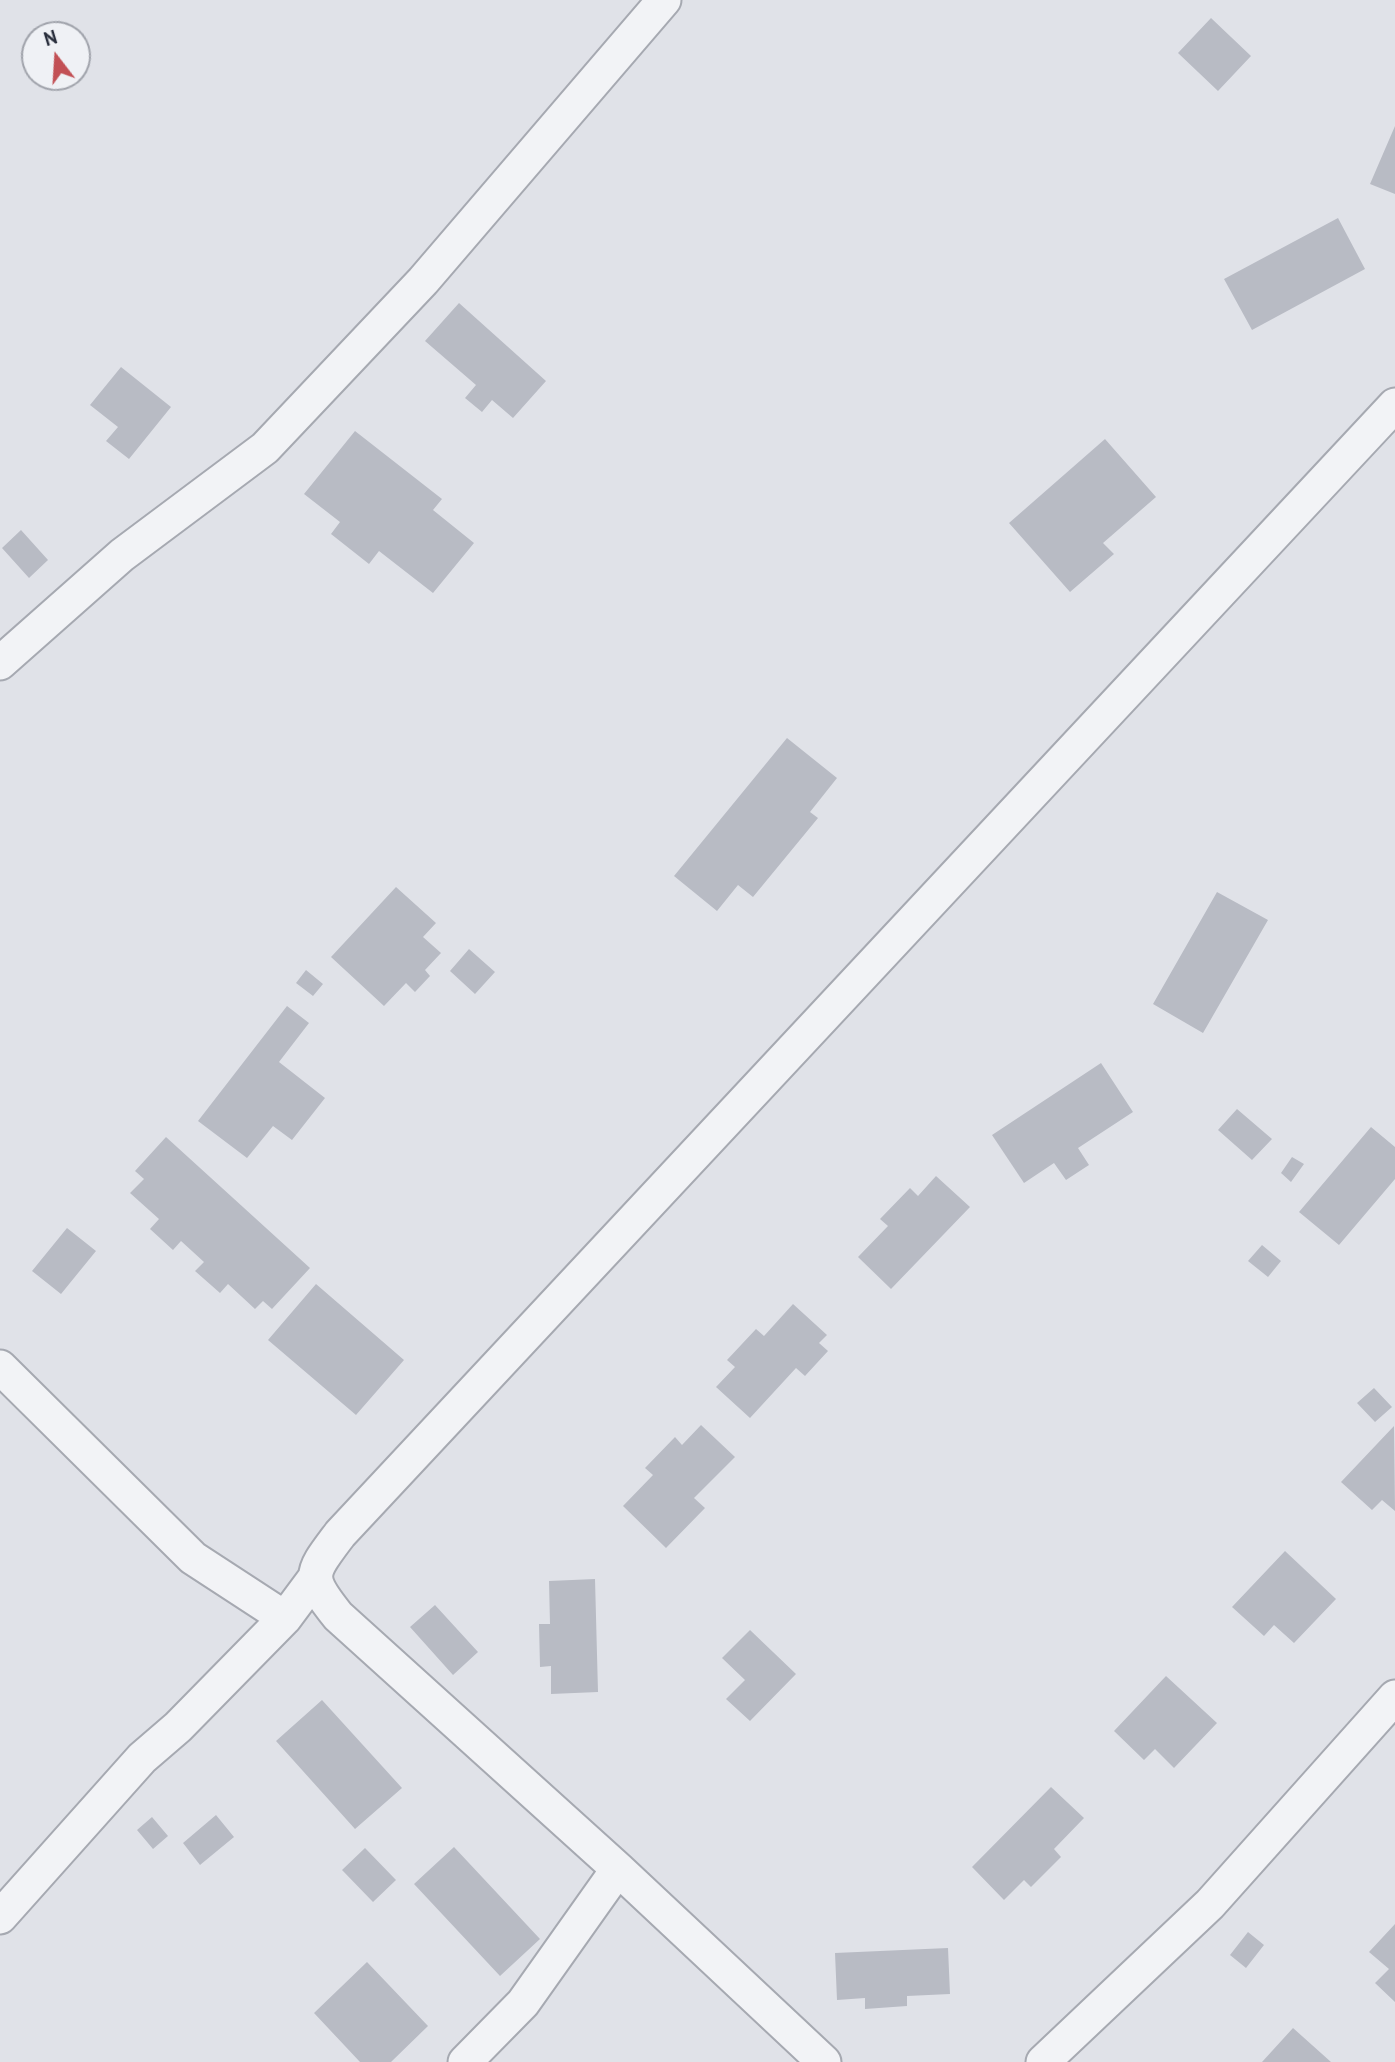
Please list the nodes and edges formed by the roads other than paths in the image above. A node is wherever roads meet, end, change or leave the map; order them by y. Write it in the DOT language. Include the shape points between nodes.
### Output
graph roads {
  1 [pos="664,0"];
  2 [pos="1395,405"];
  3 [pos="0,663"];
  4 [pos="0,1367"];
  5 [pos="314,1579"];
  6 [pos="285,1618"];
  7 [pos="1395,1697"];
  8 [pos="618,1869"];
  9 [pos="0,1917"];
  10 [pos="465,2062"];
  11 [pos="824,2062"];
  12 [pos="1043,2062"];
  1 -- 3 [label="street" via="423,281 265,448 122,555"];
  2 -- 5 [label="street" via="340,1534 317,1564"];
  4 -- 6 [label="street" via="193,1558"];
  5 -- 6 [label="street"];
  5 -- 8 [label="street" via="338,1616"];
  6 -- 9 [label="street" via="142,1758"];
  7 -- 12 [label="street" via="1210,1904"];
  8 -- 10 [label="street" via="523,2003"];
  8 -- 11 [label="street"];
}
